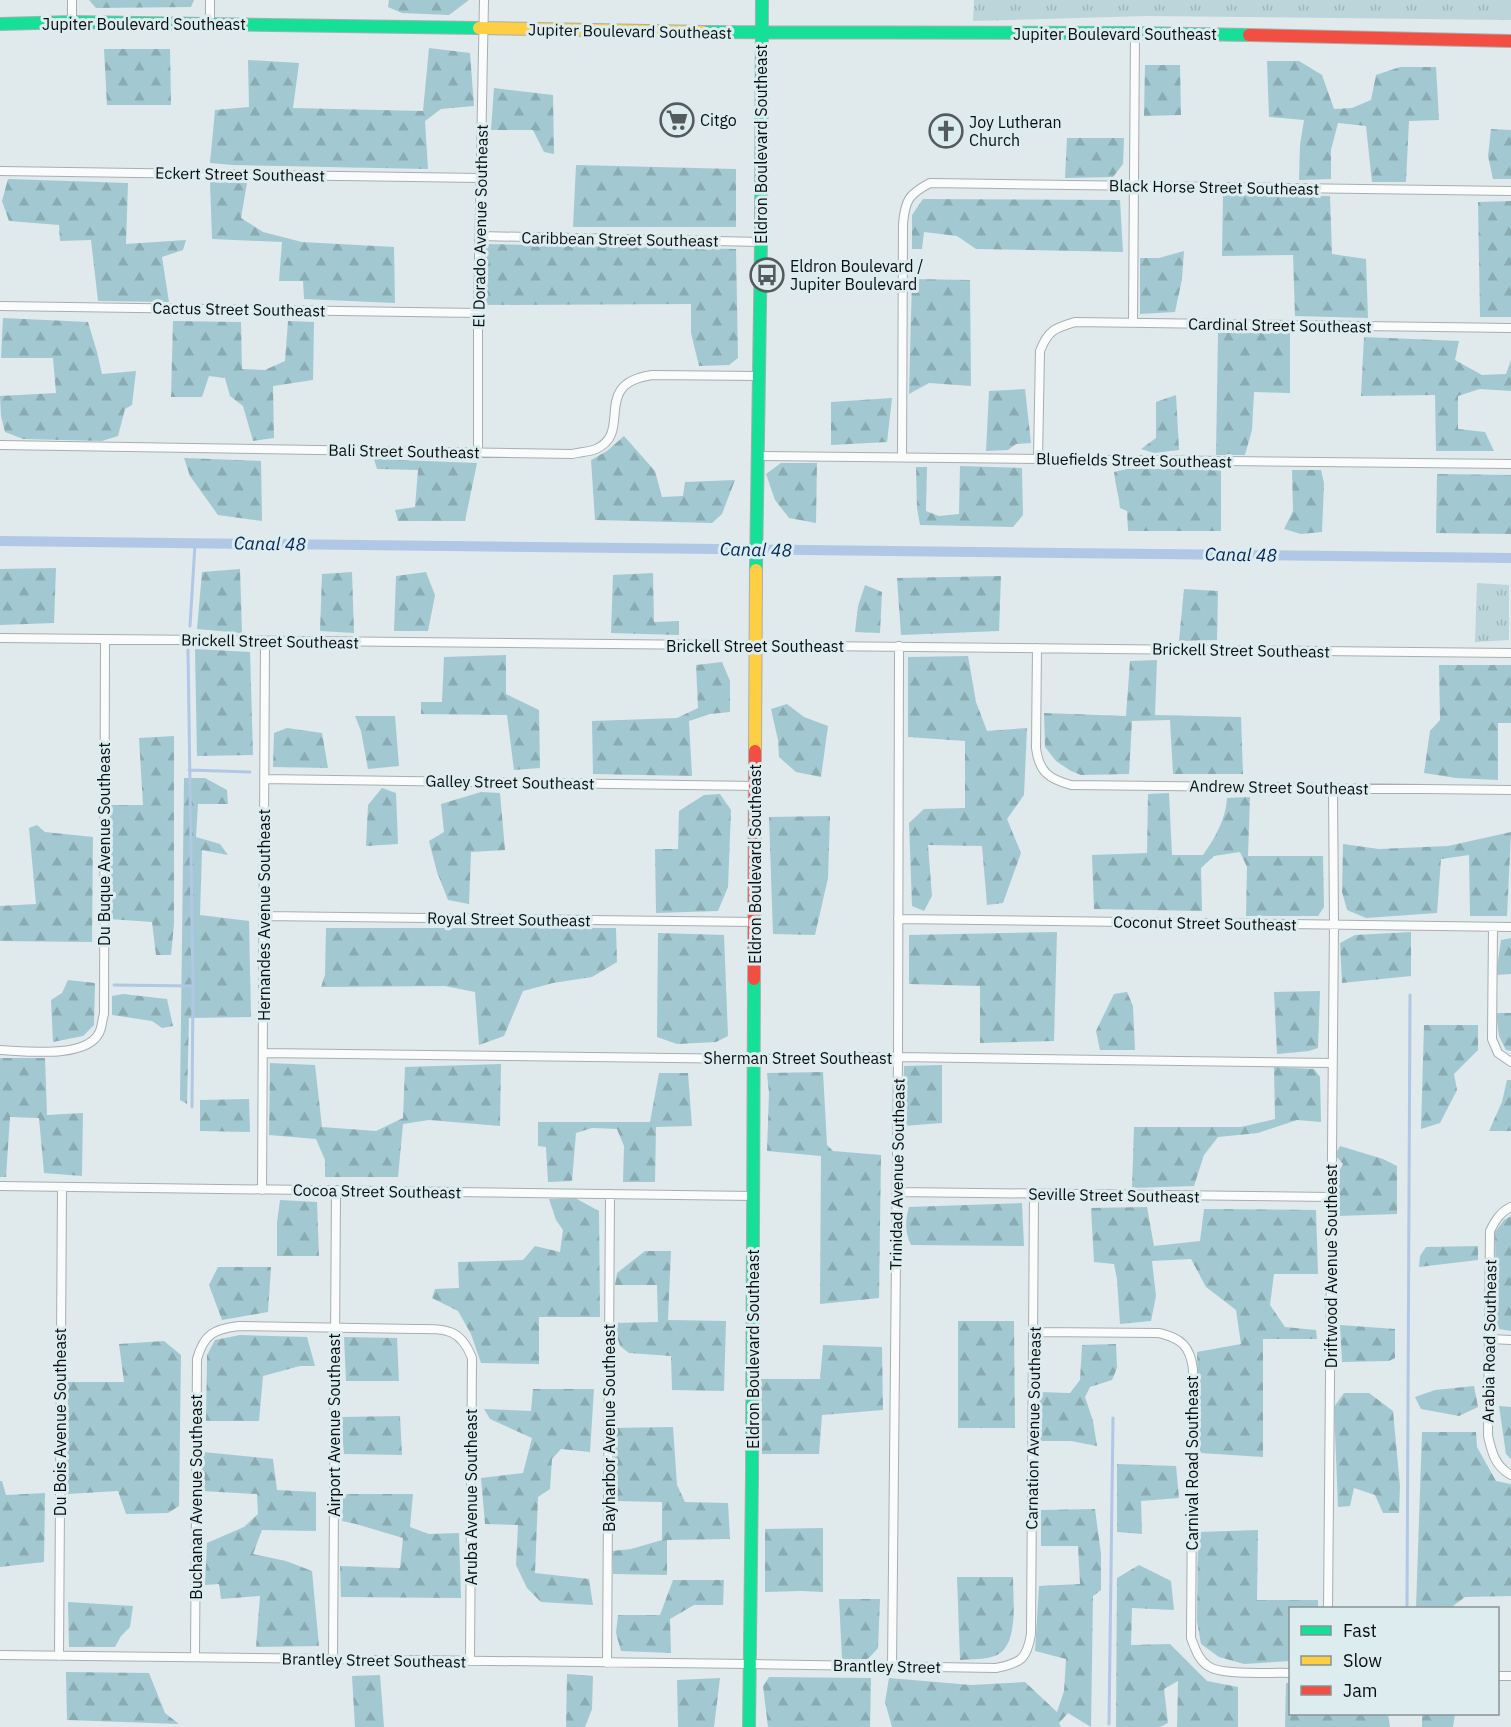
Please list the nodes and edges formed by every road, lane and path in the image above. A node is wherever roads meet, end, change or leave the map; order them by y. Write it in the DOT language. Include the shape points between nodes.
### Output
graph roads {
  1 [pos="72,0"];
  2 [pos="210,0"];
  3 [pos="484,0"];
  4 [pos="762,0"];
  5 [pos="72,22"];
  6 [pos="0,24"];
  7 [pos="210,24"];
  8 [pos="483,28"];
  9 [pos="761,33"];
  10 [pos="1135,33"];
  11 [pos="1511,41"];
  12 [pos="0,171"];
  13 [pos="481,178"];
  14 [pos="1134,187"];
  15 [pos="1511,191"];
  16 [pos="480,236"];
  17 [pos="761,242"];
  18 [pos="0,306"];
  19 [pos="478,313"];
  20 [pos="1133,322"];
  21 [pos="1511,328"];
  22 [pos="759,376"];
  23 [pos="0,445"];
  24 [pos="478,453"];
  25 [pos="758,456"];
  26 [pos="902,457"];
  27 [pos="1038,458"];
  28 [pos="1511,464"];
  29 [pos="0,638"];
  30 [pos="105,639"];
  31 [pos="266,641"];
  32 [pos="756,646"];
  33 [pos="899,646"];
  34 [pos="1037,648"];
  35 [pos="1511,653"];
  36 [pos="264,778"];
  37 [pos="756,786"];
  38 [pos="1334,787"];
  39 [pos="1511,789"];
  40 [pos="263,916"];
  41 [pos="898,919"];
  42 [pos="755,922"];
  43 [pos="1334,924"];
  44 [pos="1492,927"];
  45 [pos="1511,927"];
  46 [pos="0,1050"];
  47 [pos="263,1053"];
  48 [pos="898,1057"];
  49 [pos="754,1059"];
  50 [pos="1511,1062"];
  51 [pos="1332,1063"];
  52 [pos="0,1186"];
  53 [pos="62,1187"];
  54 [pos="262,1190"];
  55 [pos="336,1190"];
  56 [pos="897,1192"];
  57 [pos="610,1194"];
  58 [pos="1034,1194"];
  59 [pos="753,1196"];
  60 [pos="1332,1197"];
  61 [pos="1511,1207"];
  62 [pos="335,1328"];
  63 [pos="1035,1332"];
  64 [pos="1490,1340"];
  65 [pos="1511,1340"];
  66 [pos="1511,1475"];
  67 [pos="1328,1607"];
  68 [pos="0,1655"];
  69 [pos="59,1656"];
  70 [pos="195,1657"];
  71 [pos="333,1659"];
  72 [pos="1022,1659"];
  73 [pos="470,1661"];
  74 [pos="607,1663"];
  75 [pos="749,1664"];
  76 [pos="892,1667"];
  77 [pos="1289,1672"];
  78 [pos="749,1727"];
  1 -- 5 [label="street"];
  2 -- 7 [label="street"];
  3 -- 8 [label="street, El Dorado Avenue Southeast"];
  4 -- 9 [label="street, Eldron Boulevard Southeast"];
  5 -- 6 [label="street, Jupiter Boulevard Southeast"];
  5 -- 7 [label="street, Jupiter Boulevard Southeast"];
  7 -- 8 [label="street, Jupiter Boulevard Southeast"];
  8 -- 9 [label="street, Jupiter Boulevard Southeast"];
  8 -- 13 [label="street, El Dorado Avenue Southeast"];
  9 -- 10 [label="street, Jupiter Boulevard Southeast"];
  9 -- 17 [label="street, Eldron Boulevard Southeast"];
  10 -- 11 [label="street, Jupiter Boulevard Southeast"];
  10 -- 14 [label="street"];
  12 -- 13 [label="street, Eckert Street Southeast"];
  13 -- 16 [label="street, El Dorado Avenue Southeast"];
  14 -- 15 [label="street, Black Horse Street Southeast"];
  14 -- 20 [label="street"];
  14 -- 26 [label="street, Black Horse Street Southeast" via="930,183 911,196 905,206 903,224"];
  16 -- 17 [label="street, Caribbean Street Southeast"];
  16 -- 19 [label="street, El Dorado Avenue Southeast"];
  17 -- 22 [label="street, Eldron Boulevard Southeast"];
  18 -- 19 [label="street, Cactus Street Southeast"];
  19 -- 24 [label="street, El Dorado Avenue Southeast"];
  20 -- 21 [label="street, Cardinal Street Southeast"];
  20 -- 27 [label="street, Cardinal Street Southeast" via="1075,322 1045,337 1040,351"];
  22 -- 24 [label="street, Bali Street Southeast" via="636,377 623,386 615,402 609,439 596,449 572,454"];
  22 -- 25 [label="street, Eldron Boulevard Southeast"];
  23 -- 24 [label="street, Bali Street Southeast"];
  25 -- 26 [label="street, Bluefields Street Southeast"];
  25 -- 32 [label="street, Eldron Boulevard Southeast"];
  26 -- 27 [label="street, Bluefields Street Southeast"];
  27 -- 28 [label="street, Bluefields Street Southeast"];
  29 -- 30 [label="street, Brickell Street Southeast"];
  30 -- 31 [label="street, Brickell Street Southeast"];
  30 -- 46 [label="street, Du Buque Avenue Southeast" via="104,1014 99,1033 81,1048"];
  31 -- 32 [label="street, Brickell Street Southeast"];
  31 -- 36 [label="street, Hernandes Avenue Southeast"];
  32 -- 33 [label="street, Brickell Street Southeast"];
  32 -- 37 [label="street, Eldron Boulevard Southeast"];
  33 -- 34 [label="street, Brickell Street Southeast"];
  33 -- 41 [label="street, Trinidad Avenue Southeast"];
  34 -- 35 [label="street, Brickell Street Southeast"];
  34 -- 38 [label="street, Andrew Street Southeast" via="1036,748 1038,761 1048,776 1057,781 1071,785"];
  36 -- 37 [label="street, Galley Street Southeast"];
  36 -- 40 [label="street, Hernandes Avenue Southeast"];
  37 -- 42 [label="street, Eldron Boulevard Southeast"];
  38 -- 39 [label="street, Andrew Street Southeast"];
  38 -- 43 [label="street, Driftwood Avenue Southeast"];
  40 -- 42 [label="street, Royal Street Southeast"];
  40 -- 47 [label="street, Hernandes Avenue Southeast"];
  41 -- 43 [label="street, Coconut Street Southeast"];
  41 -- 48 [label="street, Trinidad Avenue Southeast"];
  42 -- 49 [label="street, Eldron Boulevard Southeast"];
  43 -- 44 [label="street, Coconut Street Southeast"];
  43 -- 51 [label="street, Driftwood Avenue Southeast"];
  44 -- 45 [label="street, Coconut Street Southeast"];
  44 -- 50 [label="street" via="1492,1039 1498,1053"];
  47 -- 49 [label="street, Sherman Street Southeast"];
  47 -- 54 [label="street, Hernandes Avenue Southeast"];
  48 -- 49 [label="street, Sherman Street Southeast"];
  48 -- 51 [label="street, Sherman Street Southeast"];
  48 -- 56 [label="street, Trinidad Avenue Southeast"];
  49 -- 59 [label="street, Eldron Boulevard Southeast"];
  51 -- 60 [label="street, Driftwood Avenue Southeast"];
  52 -- 53 [label="street, Cocoa Street Southeast"];
  53 -- 54 [label="street, Cocoa Street Southeast"];
  53 -- 69 [label="street, Du Bois Avenue Southeast"];
  54 -- 55 [label="street, Cocoa Street Southeast"];
  55 -- 57 [label="street, Cocoa Street Southeast"];
  55 -- 62 [label="street, Airport Avenue Southeast"];
  56 -- 58 [label="street, Seville Street Southeast"];
  56 -- 76 [label="street, Trinidad Avenue Southeast"];
  57 -- 59 [label="street, Cocoa Street Southeast"];
  57 -- 74 [label="street, Bayharbor Avenue Southeast"];
  58 -- 60 [label="street, Seville Street Southeast"];
  58 -- 63 [label="street, Carnation Avenue Southeast"];
  59 -- 75 [label="street, Eldron Boulevard Southeast"];
  60 -- 67 [label="street, Driftwood Avenue Southeast"];
  61 -- 64 [label="street, Arabia Road Southeast" via="1496,1219 1490,1231"];
  62 -- 70 [label="street, Buchanan Avenue Southeast" via="239,1326 221,1328 205,1338 197,1359"];
  62 -- 71 [label="street, Airport Avenue Southeast"];
  62 -- 73 [label="street, Aruba Avenue Southeast" via="449,1332 460,1337 472,1358"];
  63 -- 72 [label="street, Carnation Avenue Southeast" via="1031,1634"];
  63 -- 77 [label="street, Carnival Road Southeast" via="1159,1333 1184,1345 1191,1355 1193,1380 1191,1638 1202,1660 1223,1672"];
  64 -- 65 [label="street"];
  64 -- 66 [label="street, Arabia Road Southeast" via="1488,1436 1498,1465"];
  68 -- 69 [label="street, Brantley Street Southeast"];
  69 -- 70 [label="street, Brantley Street Southeast"];
  70 -- 71 [label="street, Brantley Street Southeast"];
  71 -- 73 [label="street, Brantley Street Southeast"];
  72 -- 76 [label="street, Brantley Street" via="996,1668"];
  73 -- 74 [label="street, Brantley Street Southeast"];
  74 -- 75 [label="street, Brantley Street Southeast"];
  75 -- 76 [label="street, Brantley Street"];
  75 -- 78 [label="street, Eldron Boulevard Southeast"];
}
